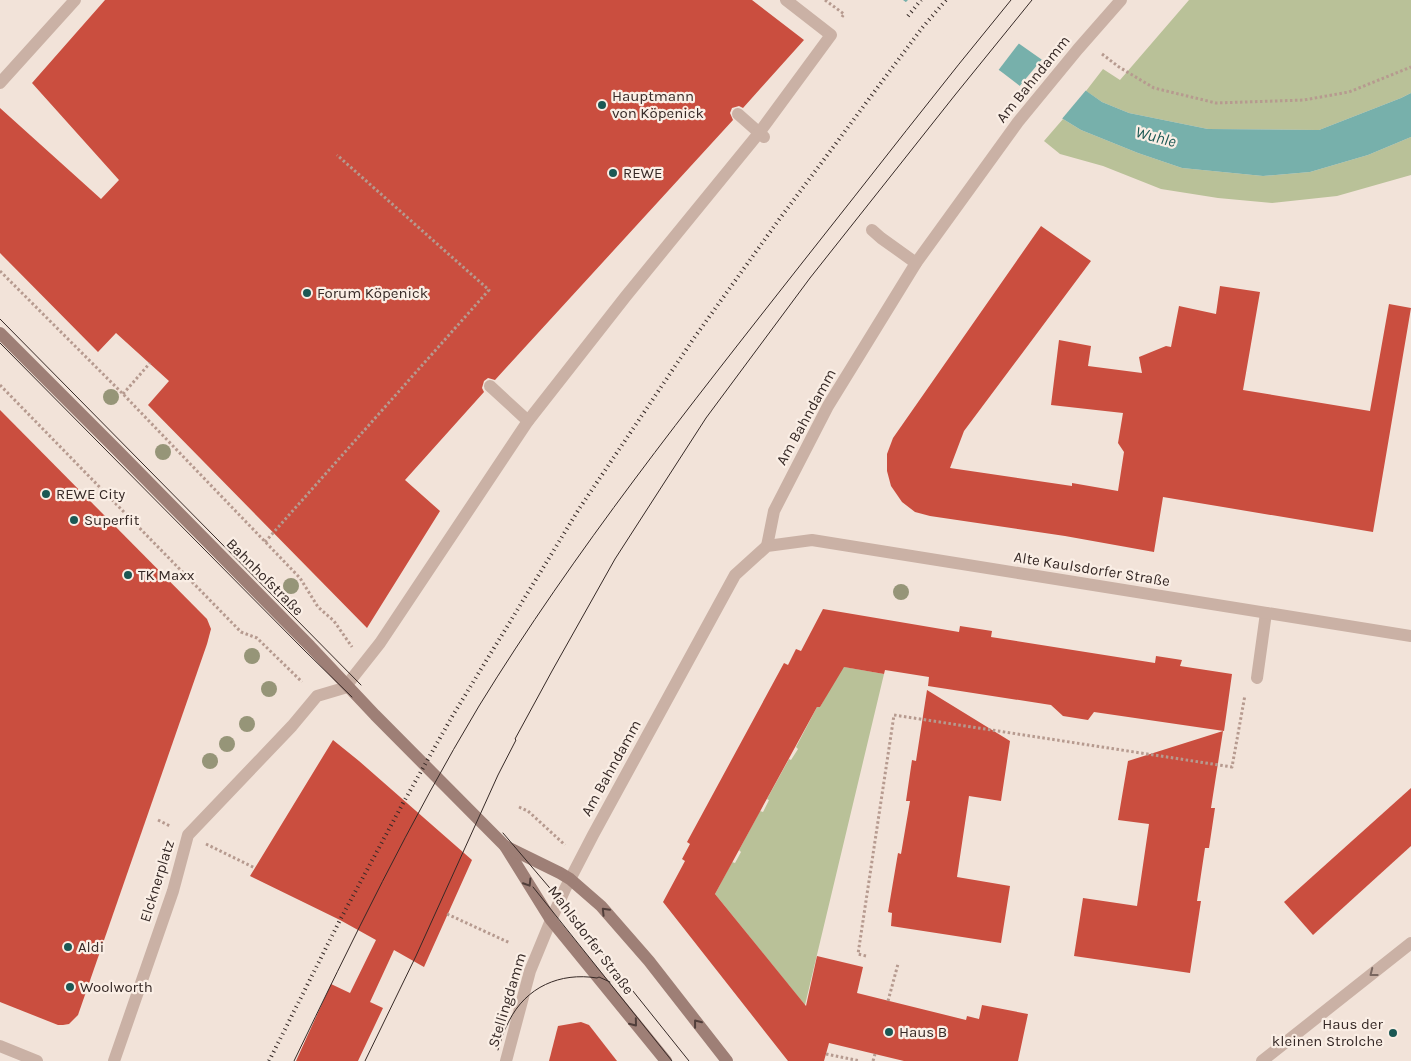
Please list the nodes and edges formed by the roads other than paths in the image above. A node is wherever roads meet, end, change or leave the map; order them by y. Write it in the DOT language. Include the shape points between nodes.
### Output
graph roads {
  1 [pos="75,0"];
  2 [pos="786,0"];
  3 [pos="1122,0"];
  4 [pos="0,83"];
  5 [pos="742,118"];
  6 [pos="761,135"];
  7 [pos="872,230"];
  8 [pos="916,263"];
  9 [pos="0,333"];
  10 [pos="490,386"];
  11 [pos="528,421"];
  12 [pos="767,546"];
  13 [pos="1266,613"];
  14 [pos="1411,636"];
  15 [pos="1258,673"];
  16 [pos="346,686"];
  17 [pos="505,846"];
  18 [pos="570,879"];
  19 [pos="551,920"];
  20 [pos="1411,942"];
  21 [pos="0,1046"];
  22 [pos="36,1061"];
  23 [pos="114,1061"];
  24 [pos="506,1061"];
  25 [pos="666,1061"];
  26 [pos="727,1061"];
  27 [pos="1262,1061"];
  1 -- 4 [label="street"];
  2 -- 6 [label="street" via="831,35"];
  3 -- 8 [label="street, Am Bahndamm" via="1018,122"];
  5 -- 6 [label="street"];
  6 -- 11 [label="street" via="626,296"];
  7 -- 8 [label="street"];
  8 -- 12 [label="street, Am Bahndamm" via="824,414 774,511"];
  9 -- 16 [label="main road, Bahnhofstraße"];
  10 -- 11 [label="street"];
  11 -- 16 [label="street" via="380,643"];
  12 -- 13 [label="street, Alte Kaulsdorfer Straße" via="812,540"];
  12 -- 18 [label="street, Am Bahndamm" via="736,575"];
  13 -- 14 [label="street, Alte Kaulsdorfer Straße"];
  13 -- 15 [label="street"];
  16 -- 17 [label="main road, Bahnhofstraße"];
  16 -- 23 [label="street, Elcknerplatz" via="317,696 188,835 173,891"];
  17 -- 18 [label="main road, Mahlsdorfer Straße"];
  17 -- 19 [label="main road, Mahlsdorfer Straße, one-way"];
  18 -- 19 [label="street, Stellingdamm"];
  26 -- 18 [label="main road, Mahlsdorfer Straße, one-way" via="637,946 601,906"];
  19 -- 24 [label="street, Stellingdamm" via="530,971"];
  19 -- 25 [label="main road, Mahlsdorfer Straße, one-way"];
  20 -- 27 [label="street, one-way"];
  21 -- 22 [label="street"];
}
